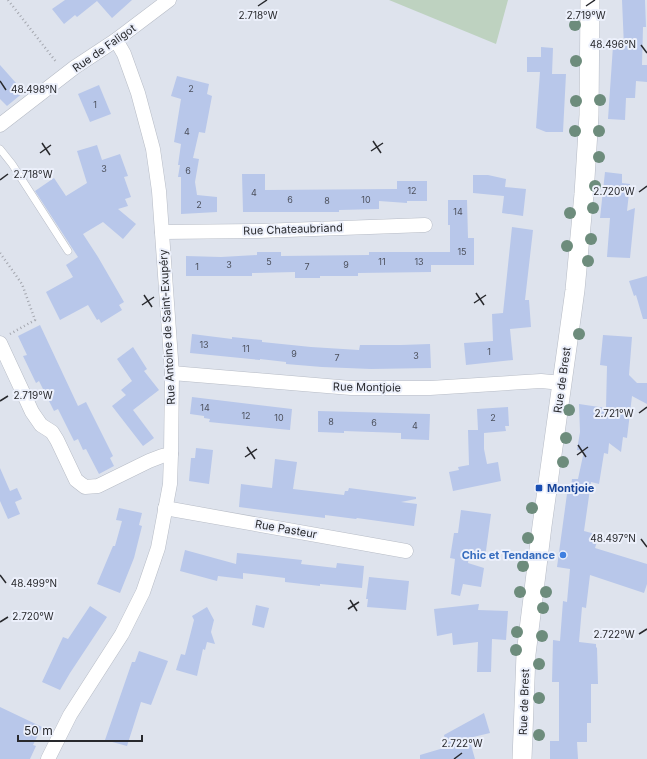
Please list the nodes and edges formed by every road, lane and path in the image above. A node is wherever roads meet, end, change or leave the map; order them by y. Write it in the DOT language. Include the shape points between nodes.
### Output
graph roads {
  1 [pos="8,0"];
  2 [pos="169,0"];
  3 [pos="590,0"];
  4 [pos="116,40"];
  5 [pos="66,74"];
  6 [pos="0,125"];
  7 [pos="0,149"];
  8 [pos="425,224"];
  9 [pos="162,232"];
  10 [pos="68,251"];
  11 [pos="0,253"];
  12 [pos="3,340"];
  13 [pos="172,373"];
  14 [pos="562,383"];
  15 [pos="171,454"];
  16 [pos="165,508"];
  17 [pos="406,551"];
  18 [pos="48,759"];
  19 [pos="522,759"];
  1 -- 5 [label="path"];
  2 -- 4 [label="street, Rue de Faligot"];
  3 -- 14 [label="main road, Rue de Brest" via="589,115 584,194 575,290"];
  4 -- 5 [label="street, Rue de Faligot"];
  4 -- 9 [label="street, Rue Antoine de Saint-Exupéry" via="124,54 138,93 151,142"];
  5 -- 6 [label="street, Rue de Faligot"];
  7 -- 10 [label="lane"];
  8 -- 9 [label="street, Rue Chateaubriand"];
  9 -- 13 [label="street, Rue Antoine de Saint-Exupéry"];
  11 -- 12 [label="path" via="22,284 36,320"];
  12 -- 15 [label="street" via="32,412 41,425 52,432 76,480 85,486 98,486 149,461"];
  13 -- 14 [label="street, Rue Montjoie" via="351,388 430,388 541,380"];
  13 -- 15 [label="street, Rue Antoine de Saint-Exupéry"];
  14 -- 19 [label="main road, Rue de Brest" via="526,654"];
  15 -- 16 [label="street, Rue Antoine de Saint-Exupéry" via="170,484"];
  16 -- 17 [label="street, Rue Pasteur"];
  16 -- 18 [label="street, Rue Antoine de Saint-Exupéry" via="158,548 143,592 122,634 70,715"];
}
